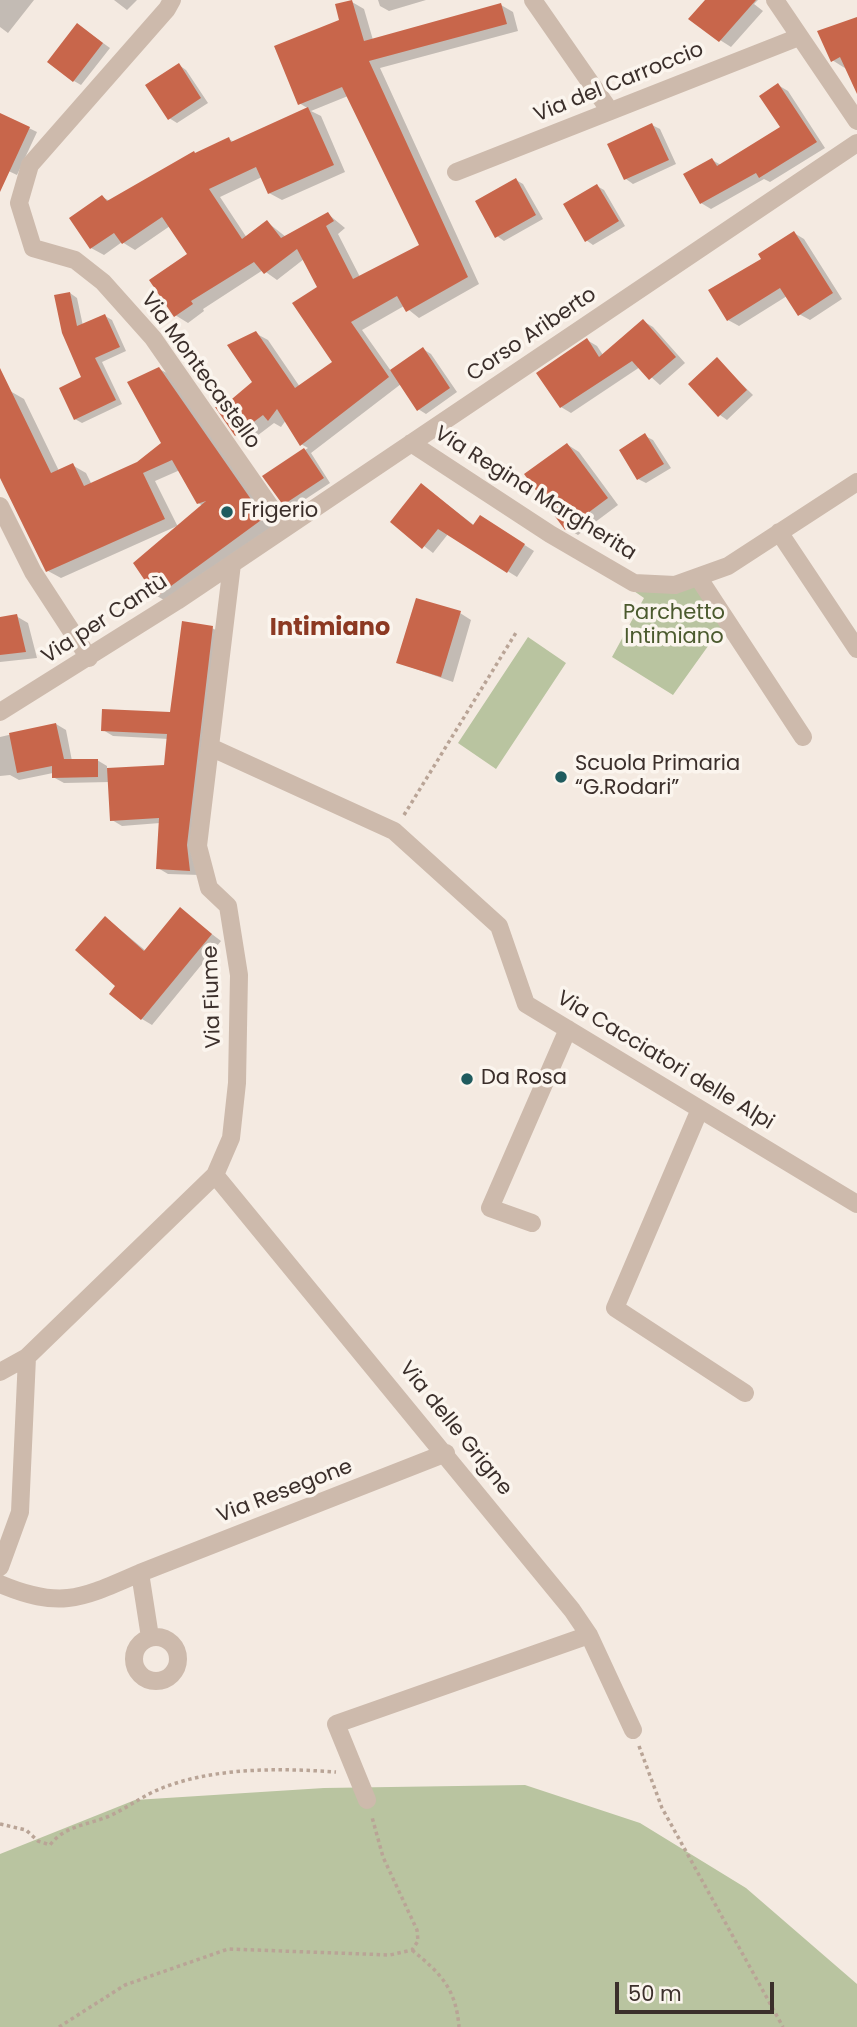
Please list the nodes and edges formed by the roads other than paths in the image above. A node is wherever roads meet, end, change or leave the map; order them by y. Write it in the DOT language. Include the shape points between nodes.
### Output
graph roads {
  1 [pos="172,0"];
  2 [pos="533,0"];
  3 [pos="775,0"];
  4 [pos="799,37"];
  5 [pos="610,111"];
  6 [pos="857,121"];
  7 [pos="857,144"];
  8 [pos="456,172"];
  9 [pos="411,443"];
  10 [pos="857,482"];
  11 [pos="0,506"];
  12 [pos="285,528"];
  13 [pos="779,532"];
  14 [pos="232,564"];
  15 [pos="698,577"];
  16 [pos="857,649"];
  17 [pos="89,657"];
  18 [pos="0,712"];
  19 [pos="803,737"];
  20 [pos="210,747"];
  21 [pos="568,1029"];
  22 [pos="700,1109"];
  23 [pos="215,1175"];
  24 [pos="857,1203"];
  25 [pos="532,1223"];
  26 [pos="27,1357"];
  27 [pos="0,1372"];
  28 [pos="745,1392"];
  29 [pos="446,1453"];
  30 [pos="0,1567"];
  31 [pos="141,1573"];
  32 [pos="0,1584"];
  33 [pos="589,1635"];
  34 [pos="150,1637"];
  35 [pos="633,1730"];
  36 [pos="367,1800"];
  1 -- 12 [label="street, Via Montecastello" via="30,165 19,203 33,248 75,260 103,282 153,338"];
  2 -- 5 [label="street"];
  3 -- 4 [label="street"];
  4 -- 5 [label="street, Via del Carroccio"];
  4 -- 6 [label="street"];
  5 -- 8 [label="street, Via del Carroccio"];
  7 -- 9 [label="street, Corso Ariberto"];
  9 -- 12 [label="street, Corso Ariberto"];
  9 -- 15 [label="street, Via Regina Margherita" via="635,583 675,585"];
  10 -- 13 [label="street, Via Regina Margherita"];
  11 -- 17 [label="street" via="33,572"];
  12 -- 14 [label="street, Corso Ariberto"];
  13 -- 15 [label="street, Via Regina Margherita" via="728,566"];
  13 -- 16 [label="street"];
  14 -- 17 [label="street, Via per Cantù"];
  14 -- 20 [label="street, Via Fiume"];
  15 -- 19 [label="street"];
  17 -- 18 [label="street, Via per Cantù"];
  20 -- 21 [label="street, Via Cacciatori delle Alpi" via="394,831 499,926 526,1004"];
  20 -- 23 [label="street, Via Fiume" via="198,846 209,888 228,906 239,975 231,1138"];
  21 -- 22 [label="street, Via Cacciatori delle Alpi"];
  21 -- 25 [label="street" via="490,1208"];
  22 -- 24 [label="street, Via Cacciatori delle Alpi"];
  22 -- 28 [label="street" via="615,1308"];
  23 -- 26 [label="street, Via Fiume"];
  23 -- 29 [label="street, Via delle Grigne"];
  26 -- 27 [label="street, Via Fiume"];
  26 -- 30 [label="street" via="20,1512"];
  29 -- 31 [label="street, Via Resegone"];
  29 -- 33 [label="street, Via delle Grigne"];
  31 -- 32 [label="street, Via Resegone" via="83,1597 50,1601"];
  31 -- 34 [label="street"];
  33 -- 35 [label="street, Via delle Grigne"];
  33 -- 36 [label="street" via="336,1724"];
}
